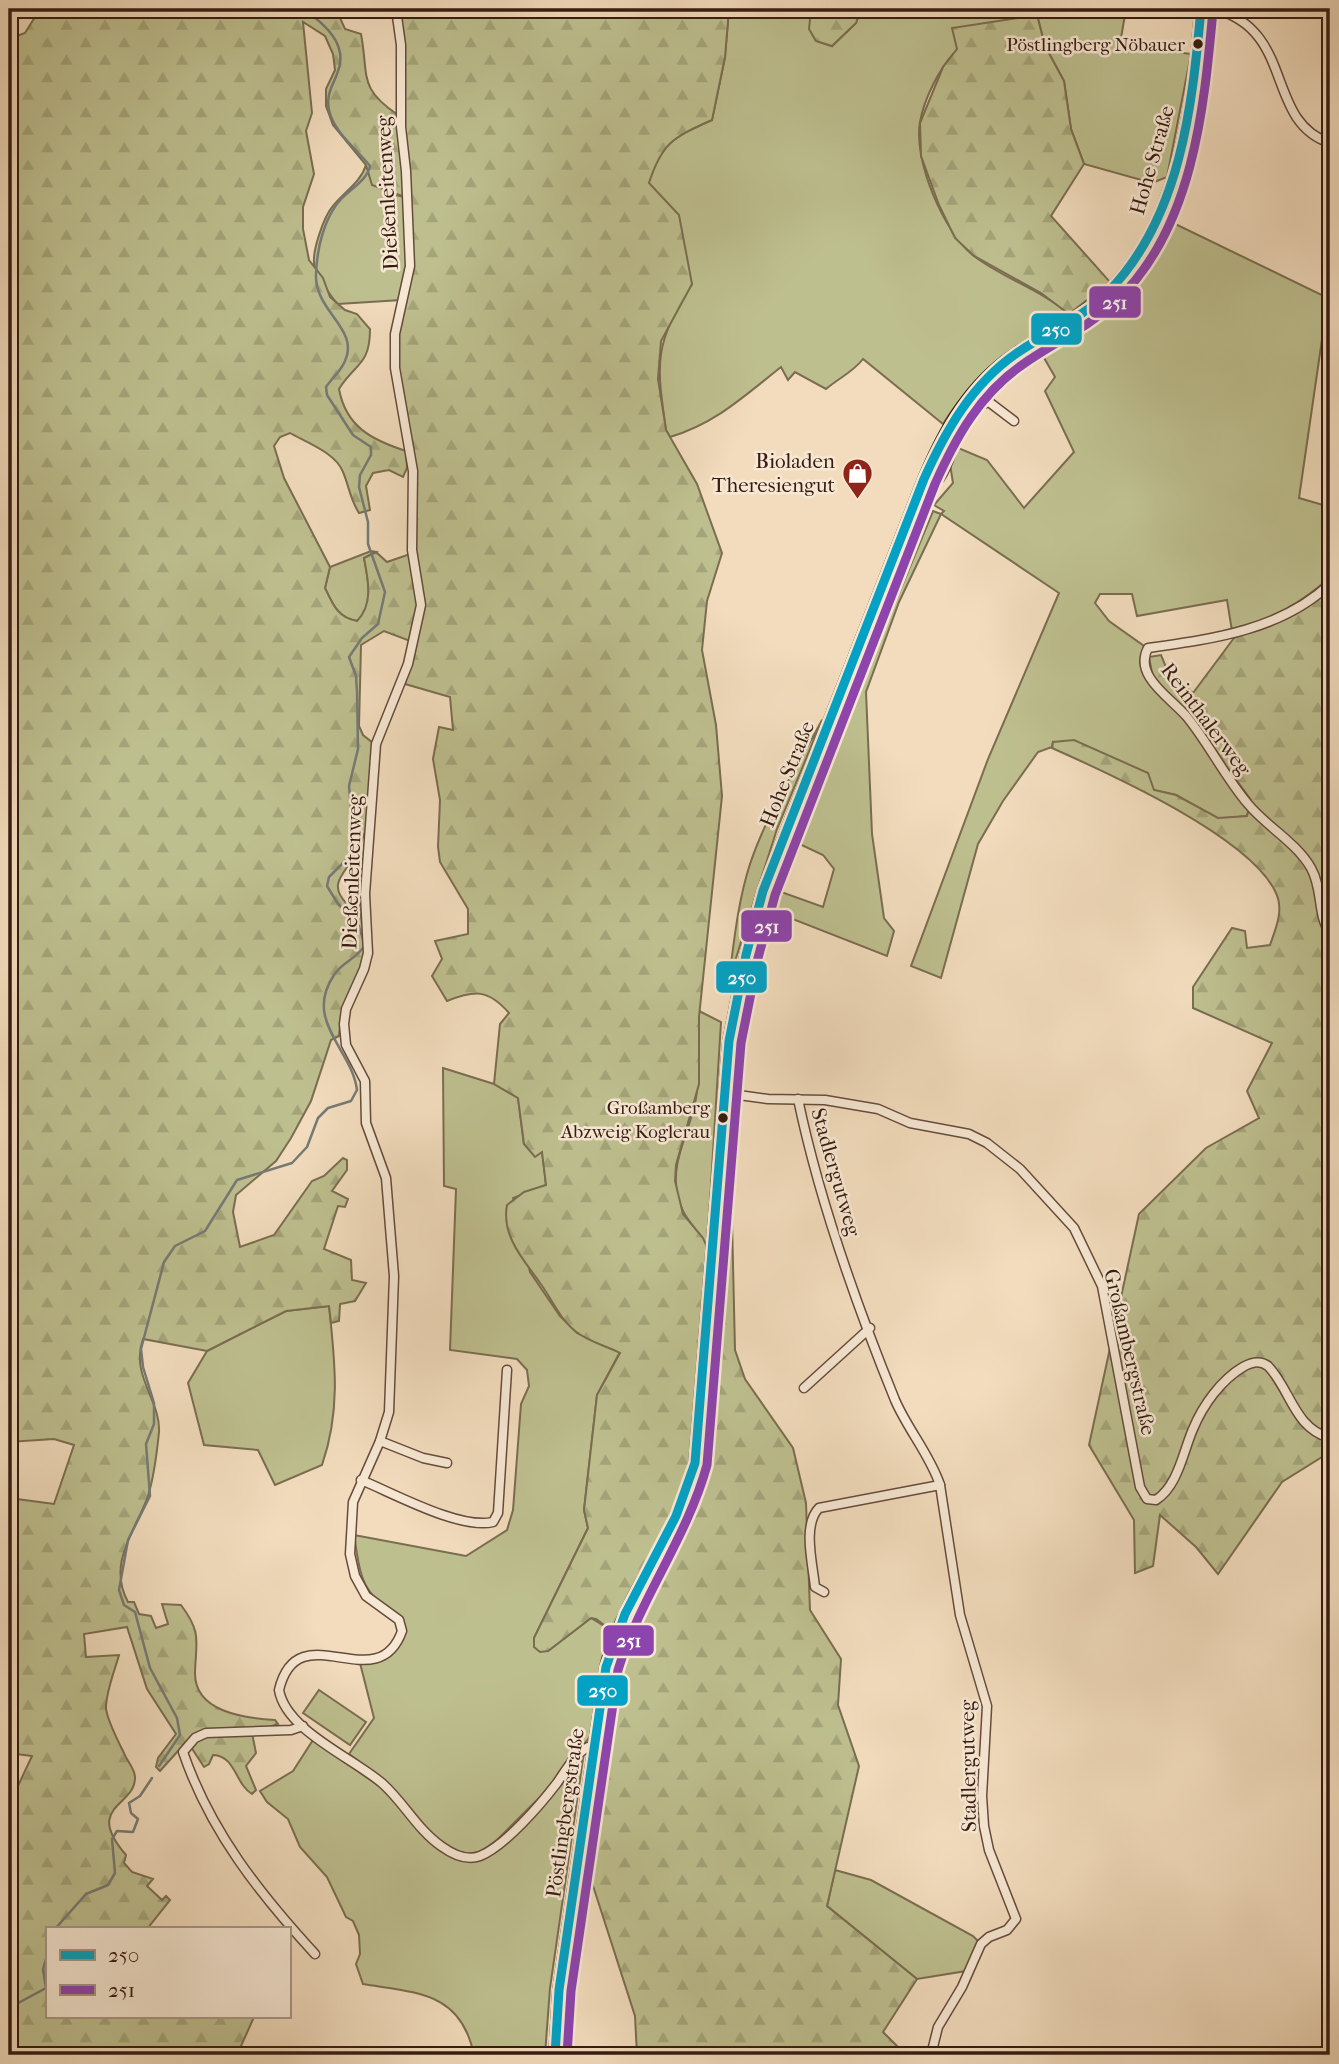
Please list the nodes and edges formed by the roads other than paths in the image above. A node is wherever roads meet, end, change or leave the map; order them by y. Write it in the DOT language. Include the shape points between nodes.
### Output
graph roads {
  1 [pos="396,9"];
  2 [pos="1201,9"];
  3 [pos="1214,9"];
  4 [pos="1330,143"];
  5 [pos="1014,421"];
  6 [pos="924,479"];
  7 [pos="1330,584"];
  8 [pos="1330,933"];
  9 [pos="724,1093"];
  10 [pos="797,1099"];
  11 [pos="870,1328"];
  12 [pos="507,1370"];
  13 [pos="804,1388"];
  14 [pos="1330,1438"];
  15 [pos="380,1441"];
  16 [pos="447,1463"];
  17 [pos="361,1480"];
  18 [pos="940,1485"];
  19 [pos="824,1592"];
  20 [pos="303,1726"];
  21 [pos="594,1748"];
  22 [pos="315,1954"];
  23 [pos="555,2055"];
  24 [pos="931,2055"];
  1 -- 15 [label="street, Dießenleitenweg" via="410,266 395,334 395,368 413,471 412,550 421,605 405,672 376,744 365,894 368,953 344,1024 346,1045 365,1084 366,1123 386,1178 390,1224 394,1276 390,1401"];
  2 -- 6 [label="main road, Hohe Straße" via="1182,140 1163,203 1142,248 1094,304 1015,354 982,381 953,418"];
  3 -- 4 [label="street" via="1242,19 1259,34 1298,121 1312,135"];
  5 -- 6 [label="street" via="989,402 982,403 960,428 940,478"];
  6 -- 9 [label="main road, Hohe Straße" via="766,881 737,996"];
  7 -- 8 [label="street, Reinthalerweg" via="1277,619 1230,634 1148,648 1144,660 1151,680 1186,716 1247,803 1304,857 1320,886 1323,922"];
  9 -- 10 [label="street, Großambergstraße"];
  9 -- 21 [label="main road, Pöstlingbergstraße" via="695,1463 678,1517 615,1636"];
  10 -- 11 [label="street, Stadlergutweg" via="825,1209"];
  10 -- 14 [label="street, Großambergstraße" via="878,1109 910,1123 951,1128 978,1138 1020,1169 1062,1213 1081,1239 1102,1286 1140,1487 1147,1499 1156,1500 1169,1487 1206,1405 1232,1375 1249,1364 1268,1366 1304,1422 1315,1433"];
  11 -- 13 [label="street"];
  11 -- 18 [label="street, Stadlergutweg" via="897,1404"];
  12 -- 17 [label="street" via="494,1522 449,1516"];
  15 -- 16 [label="street"];
  15 -- 17 [label="street, Dießenleitenweg"];
  17 -- 20 [label="street, Dießenleitenweg" via="351,1515 352,1566 368,1599 399,1620 402,1631 390,1649 371,1659 307,1654 293,1660 279,1689"];
  18 -- 19 [label="street" via="819,1508 812,1519 811,1550 815,1587"];
  18 -- 24 [label="street, Stadlergutweg" via="960,1615 987,1706 984,1826 1016,1919 1007,1930 981,1944 937,2028"];
  20 -- 21 [label="street, Dießenleitenweg" via="385,1785 440,1846 465,1857 480,1856 499,1843 544,1799 579,1754"];
  20 -- 22 [label="street" via="206,1733 183,1752 205,1808 225,1842 269,1904"];
  21 -- 23 [label="main road, Pöstlingbergstraße" via="561,1979"];
}
